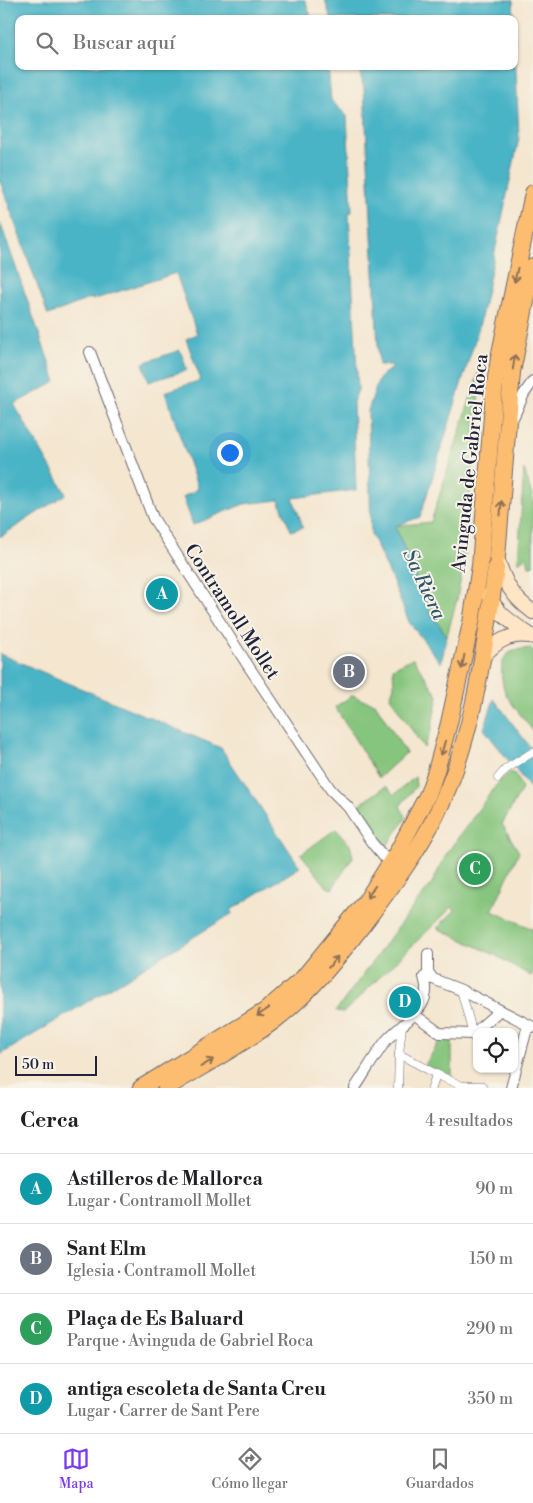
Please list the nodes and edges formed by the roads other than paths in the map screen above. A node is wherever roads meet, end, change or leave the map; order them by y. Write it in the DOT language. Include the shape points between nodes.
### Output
graph roads {
  1 [pos="533,193"];
  2 [pos="533,266"];
  3 [pos="90,352"];
  4 [pos="533,381"];
  5 [pos="506,436"];
  6 [pos="491,564"];
  7 [pos="517,600"];
  8 [pos="491,602"];
  9 [pos="533,612"];
  10 [pos="471,623"];
  11 [pos="532,636"];
  12 [pos="482,658"];
  13 [pos="533,752"];
  14 [pos="498,778"];
  15 [pos="390,864"];
  16 [pos="407,864"];
  17 [pos="428,954"];
  18 [pos="424,977"];
  19 [pos="461,990"];
  20 [pos="500,1010"];
  21 [pos="415,1015"];
  22 [pos="402,1026"];
  23 [pos="530,1026"];
  24 [pos="481,1028"];
  25 [pos="473,1036"];
  26 [pos="399,1054"];
  27 [pos="436,1074"];
  28 [pos="175,1085"];
  29 [pos="482,1086"];
  30 [pos="358,1087"];
  31 [pos="141,1088"];
  32 [pos="398,1088"];
  33 [pos="432,1088"];
  34 [pos="511,1088"];
  1 -- 6 [label="highway, Avinguda de Gabriel Roca, one-way" via="494,391"];
  5 -- 2 [label="highway, Avinguda de Gabriel Roca, one-way" via="514,359"];
  3 -- 15 [label="street, Contramoll Mollet" via="153,518 331,790 348,807"];
  4 -- 5 [label="street" via="516,409"];
  6 -- 5 [label="highway, Avinguda de Gabriel Roca, one-way"];
  6 -- 7 [label="main road"];
  6 -- 8 [label="highway, Avinguda de Gabriel Roca"];
  6 -- 10 [label="highway, Avinguda de Gabriel Roca"];
  7 -- 8 [label="main road"];
  7 -- 9 [label="main road"];
  8 -- 10 [label="main road"];
  8 -- 11 [label="main road" via="505,617"];
  8 -- 12 [label="highway, Avinguda de Gabriel Roca"];
  10 -- 15 [label="highway, Avinguda de Gabriel Roca, one-way" via="436,771 410,832"];
  11 -- 12 [label="main road" via="506,638"];
  12 -- 16 [label="highway, Avinguda de Gabriel Roca" via="467,729 452,776 433,822"];
  13 -- 14 [label="street"];
  15 -- 16 [label="street"];
  15 -- 31 [label="highway, Avinguda de Gabriel Roca, one-way" via="320,960 285,996"];
  28 -- 16 [label="highway, Avinguda de Gabriel Roca, one-way" via="264,1027 303,996 343,950"];
  17 -- 19 [label="street" via="428,972 433,979"];
  18 -- 21 [label="street" via="427,985 425,997"];
  19 -- 20 [label="street"];
  19 -- 25 [label="street"];
  20 -- 23 [label="street"];
  20 -- 24 [label="street"];
  21 -- 22 [label="street"];
  21 -- 25 [label="street" via="440,1033"];
  22 -- 26 [label="street"];
  22 -- 30 [label="street" via="386,1041"];
  23 -- 34 [label="street"];
  26 -- 27 [label="street"];
  26 -- 32 [label="street"];
  27 -- 29 [label="street" via="462,1086"];
  27 -- 33 [label="street"];
}
